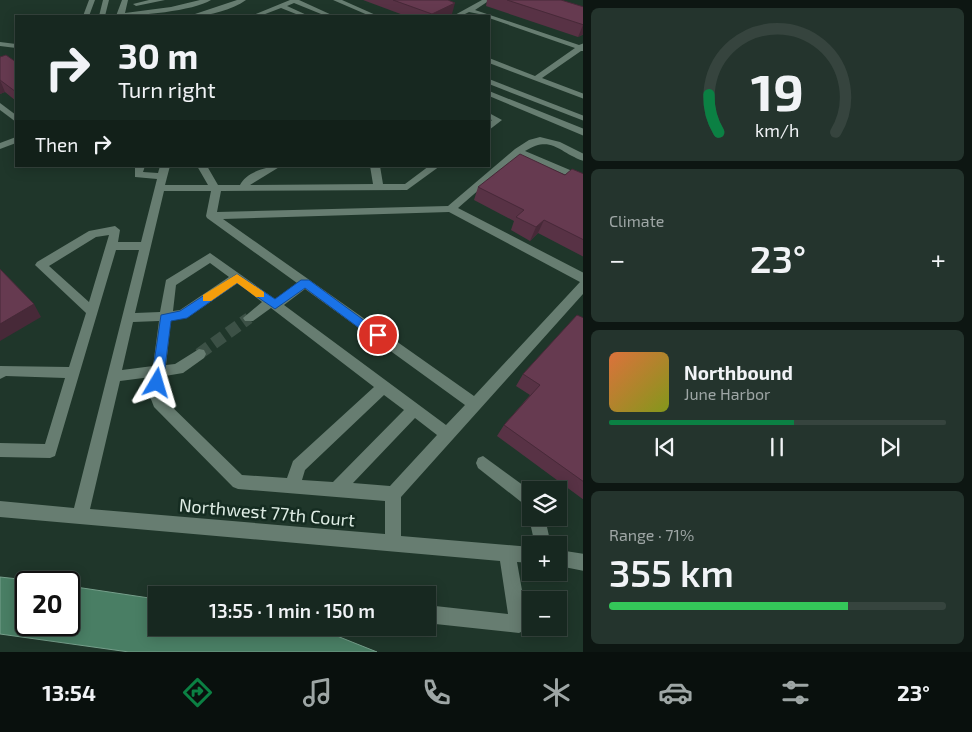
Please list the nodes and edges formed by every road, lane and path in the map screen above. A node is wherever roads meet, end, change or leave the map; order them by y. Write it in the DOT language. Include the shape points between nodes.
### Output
graph roads {
  1 [pos="92,0"];
  2 [pos="106,0"];
  3 [pos="125,0"];
  4 [pos="162,0"];
  5 [pos="208,0"];
  6 [pos="243,0"];
  7 [pos="295,0"];
  8 [pos="336,0"];
  9 [pos="487,0"];
  10 [pos="136,4"];
  11 [pos="282,6"];
  12 [pos="469,10"];
  13 [pos="86,15"];
  14 [pos="102,15"];
  15 [pos="120,15"];
  16 [pos="127,15"];
  17 [pos="196,15"];
  18 [pos="257,15"];
  19 [pos="304,15"];
  20 [pos="330,15"];
  21 [pos="373,15"];
  22 [pos="458,15"];
  23 [pos="486,15"];
  24 [pos="490,16"];
  25 [pos="0,44"];
  26 [pos="15,46"];
  27 [pos="582,48"];
  28 [pos="490,60"];
  29 [pos="536,79"];
  30 [pos="490,80"];
  31 [pos="510,89"];
  32 [pos="490,93"];
  33 [pos="581,94"];
  34 [pos="498,97"];
  35 [pos="490,103"];
  36 [pos="0,106"];
  37 [pos="490,116"];
  38 [pos="15,118"];
  39 [pos="583,119"];
  40 [pos="490,126"];
  41 [pos="583,133"];
  42 [pos="15,140"];
  43 [pos="0,146"];
  44 [pos="518,151"];
  45 [pos="583,158"];
  46 [pos="140,167"];
  47 [pos="203,167"];
  48 [pos="274,167"];
  49 [pos="375,167"];
  50 [pos="434,167"];
  51 [pos="163,177"];
  52 [pos="583,180"];
  53 [pos="378,187"];
  54 [pos="216,189"];
  55 [pos="244,189"];
  56 [pos="451,208"];
  57 [pos="211,216"];
  58 [pos="112,246"];
  59 [pos="146,246"];
  60 [pos="237,278"];
  61 [pos="583,279"];
  62 [pos="305,283"];
  63 [pos="583,285"];
  64 [pos="273,304"];
  65 [pos="92,312"];
  66 [pos="128,318"];
  67 [pos="165,318"];
  68 [pos="249,318"];
  69 [pos="199,354"];
  70 [pos="0,372"];
  71 [pos="159,372"];
  72 [pos="74,373"];
  73 [pos="114,376"];
  74 [pos="384,386"];
  75 [pos="475,404"];
  76 [pos="414,408"];
  77 [pos="447,434"];
  78 [pos="0,450"];
  79 [pos="483,463"];
  80 [pos="292,485"];
  81 [pos="338,488"];
  82 [pos="522,493"];
  83 [pos="393,494"];
  84 [pos="0,509"];
  85 [pos="80,516"];
  86 [pos="393,543"];
  87 [pos="507,553"];
  88 [pos="522,554"];
  89 [pos="567,560"];
  90 [pos="583,563"];
  91 [pos="436,615"];
  1 -- 13 [label="street"];
  2 -- 14 [label="street"];
  3 -- 15 [label="street"];
  4 -- 10 [label="street"];
  5 -- 16 [label="street"];
  6 -- 17 [label="street"];
  7 -- 11 [label="street"];
  7 -- 20 [label="street"];
  8 -- 21 [label="street"];
  9 -- 12 [label="street"];
  11 -- 18 [label="street"];
  11 -- 19 [label="street"];
  12 -- 22 [label="street"];
  12 -- 23 [label="street"];
  24 -- 27 [label="street"];
  25 -- 26 [label="street"];
  27 -- 29 [label="street"];
  28 -- 29 [label="street"];
  29 -- 33 [label="street"];
  30 -- 31 [label="street"];
  31 -- 34 [label="street"];
  31 -- 39 [label="street"];
  32 -- 34 [label="street"];
  34 -- 35 [label="street"];
  34 -- 41 [label="street"];
  36 -- 38 [label="street"];
  37 -- 40 [label="street" via="498,120"];
  42 -- 43 [label="street"];
  44 -- 45 [label="street" via="539,140"];
  44 -- 52 [label="street"];
  44 -- 56 [label="street"];
  46 -- 51 [label="street" via="138,175"];
  47 -- 54 [label="street"];
  48 -- 55 [label="street" via="246,182"];
  49 -- 53 [label="street"];
  50 -- 53 [label="street" via="407,187"];
  51 -- 54 [label="street"];
  51 -- 59 [label="street"];
  53 -- 55 [label="street"];
  54 -- 55 [label="street"];
  54 -- 57 [label="street"];
  56 -- 57 [label="street"];
  56 -- 61 [label="street"];
  57 -- 62 [label="street"];
  58 -- 59 [label="street"];
  58 -- 65 [label="street"];
  58 -- 65 [label="street" via="115,230 93,234 41,265"];
  59 -- 66 [label="street"];
  60 -- 64 [label="street"];
  60 -- 67 [label="street" via="183,315"];
  60 -- 67 [label="street" via="210,257 170,283"];
  62 -- 64 [label="street"];
  62 -- 75 [label="street"];
  63 -- 75 [label="street"];
  64 -- 68 [label="street"];
  64 -- 74 [label="street"];
  65 -- 72 [label="street"];
  66 -- 67 [label="street"];
  66 -- 73 [label="street"];
  67 -- 71 [label="street"];
  69 -- 71 [label="street" via="178,369"];
  70 -- 72 [label="street"];
  71 -- 73 [label="street"];
  71 -- 80 [label="street" via="156,394 159,403 238,482"];
  72 -- 78 [label="street" via="50,452"];
  73 -- 85 [label="street"];
  74 -- 76 [label="street"];
  74 -- 80 [label="street" via="298,466"];
  75 -- 77 [label="street"];
  76 -- 77 [label="street"];
  76 -- 81 [label="street"];
  77 -- 83 [label="street"];
  79 -- 82 [label="street"];
  80 -- 81 [label="street"];
  81 -- 83 [label="street"];
  83 -- 86 [label="street"];
  84 -- 85 [label="street, Northwest 77th Court"];
  85 -- 86 [label="street, Northwest 77th Court"];
  86 -- 87 [label="street, Northwest 77th Court"];
  87 -- 88 [label="street, Northwest 77th Court"];
  87 -- 91 [label="street" via="519,624"];
  89 -- 90 [label="street"];
}
